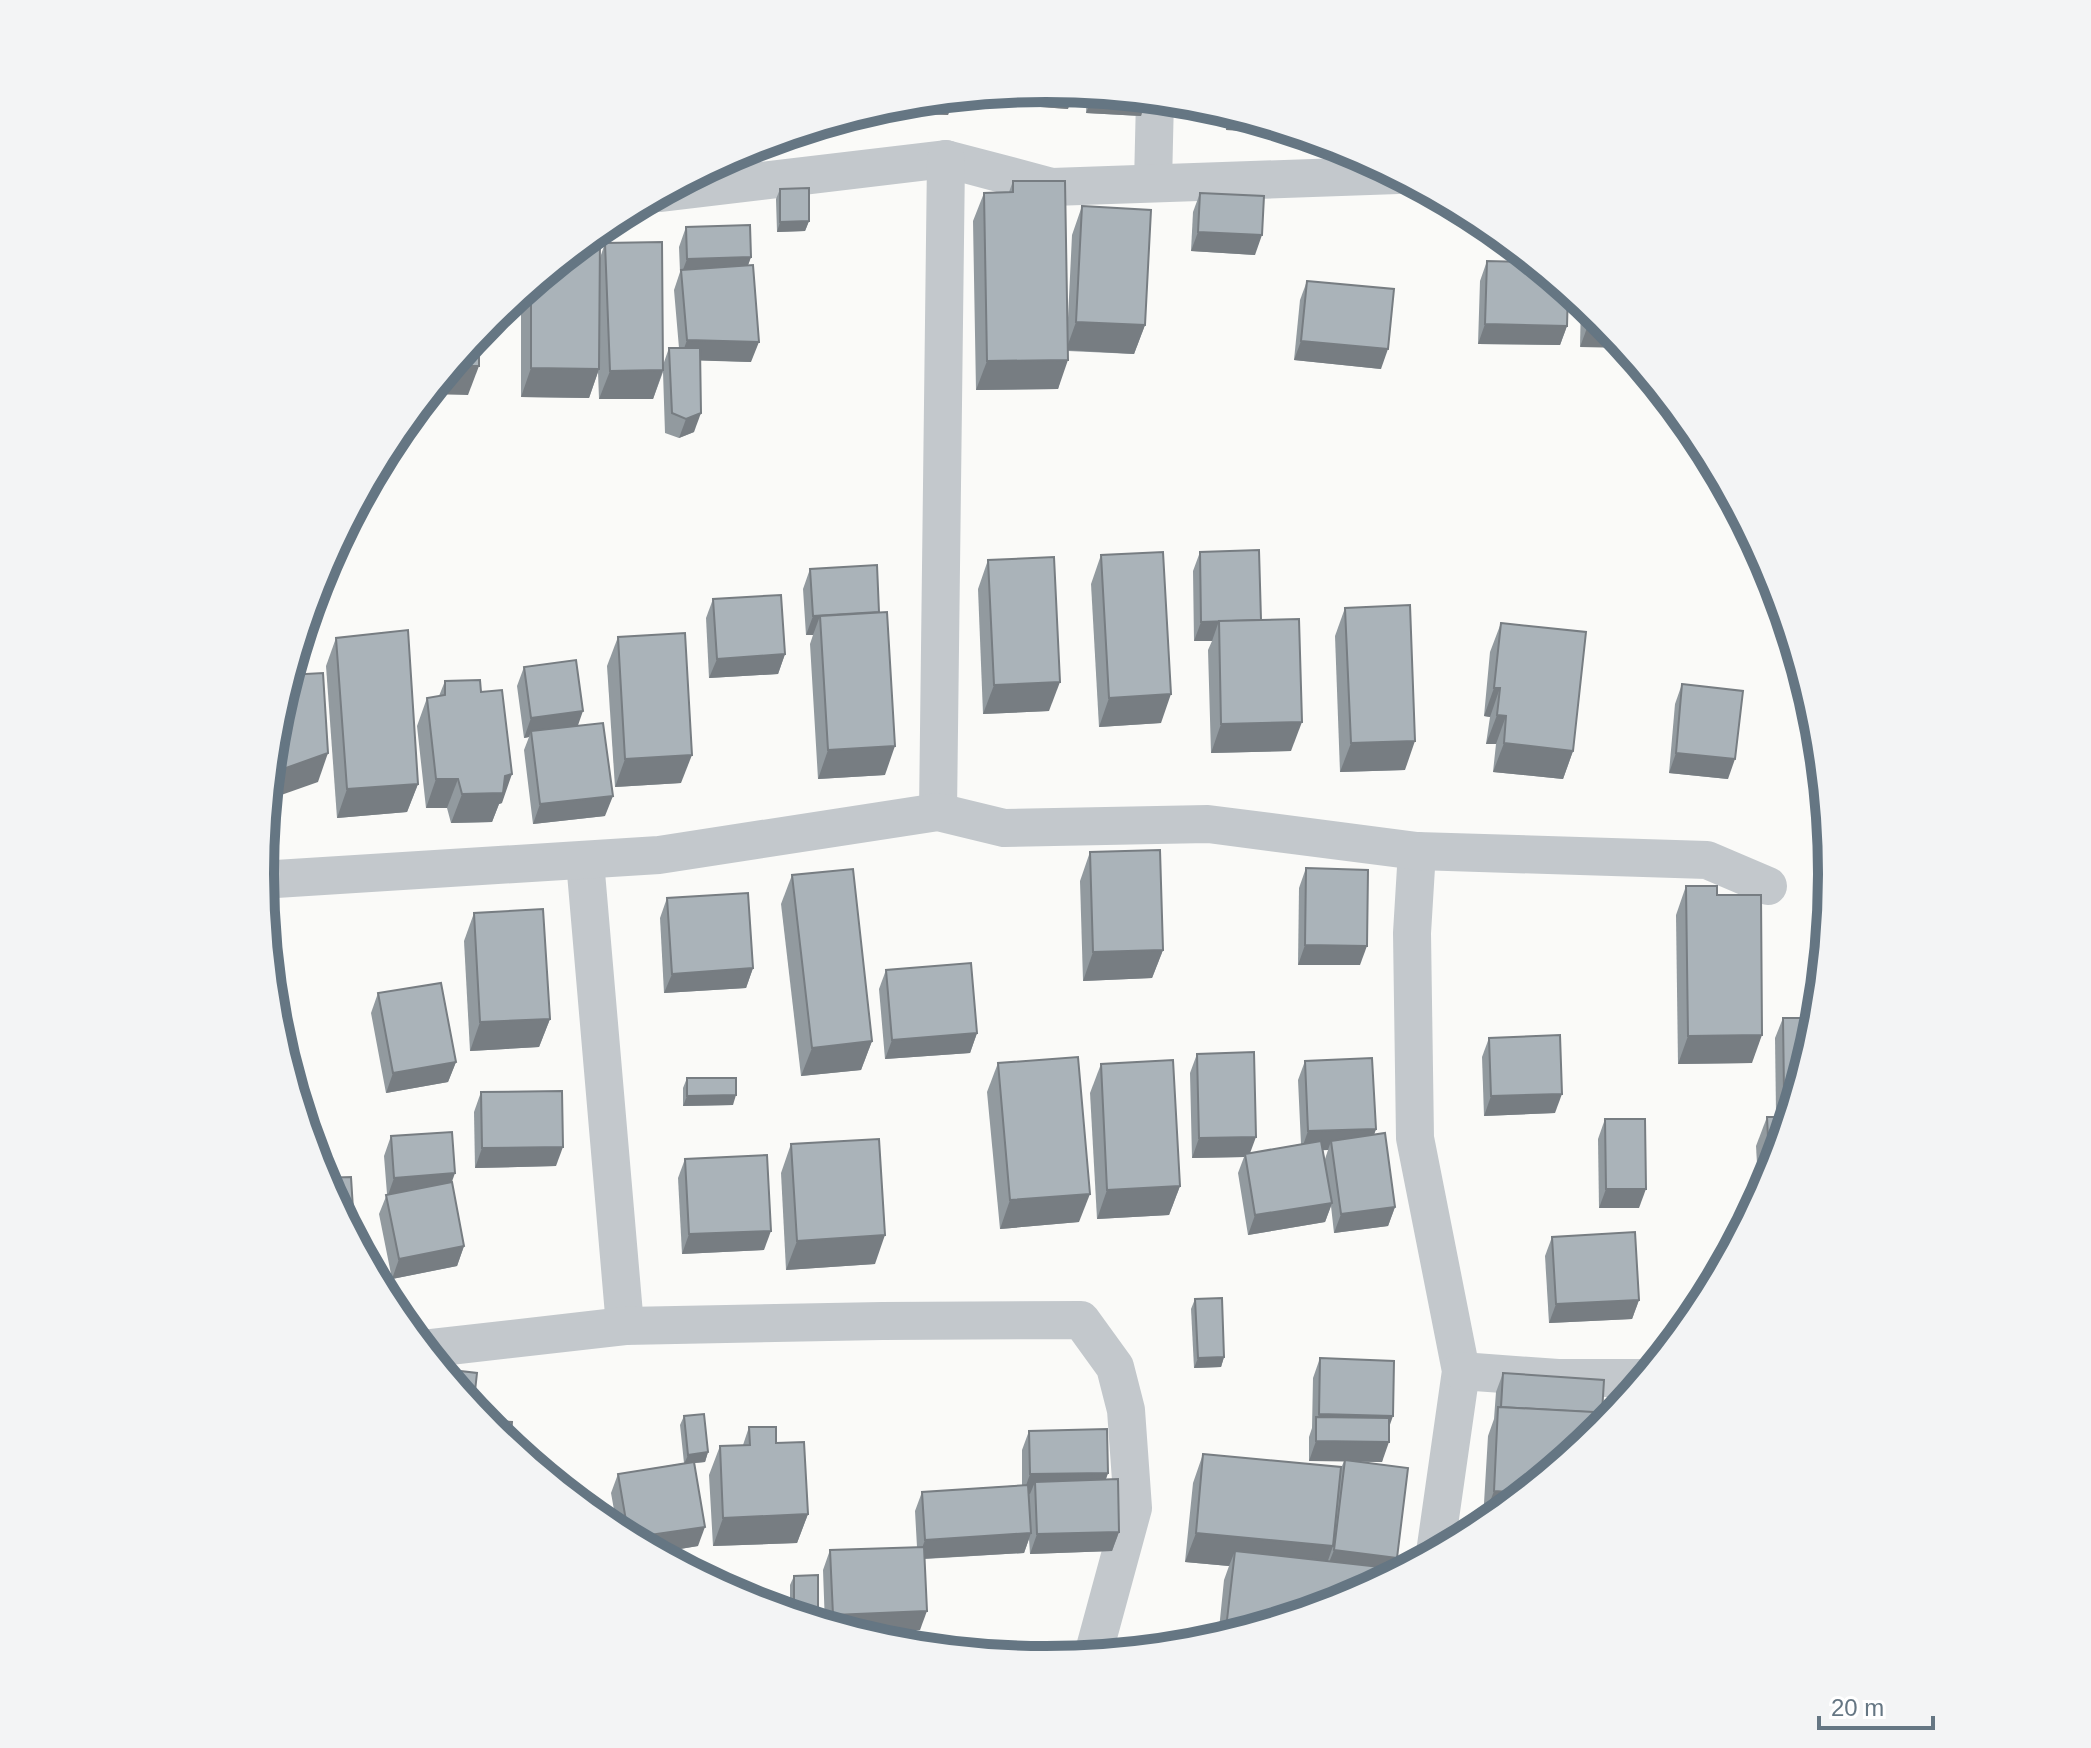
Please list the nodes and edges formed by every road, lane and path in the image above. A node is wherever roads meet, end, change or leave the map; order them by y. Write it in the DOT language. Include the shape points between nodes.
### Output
graph roads {
  1 [pos="1155,110"];
  2 [pos="946,159"];
  3 [pos="1373,176"];
  4 [pos="1153,183"];
  5 [pos="689,190"];
  6 [pos="938,812"];
  7 [pos="1417,851"];
  8 [pos="585,861"];
  9 [pos="274,879"];
  10 [pos="1768,886"];
  11 [pos="625,1326"];
  12 [pos="436,1348"];
  13 [pos="1461,1371"];
  14 [pos="1630,1378"];
  15 [pos="1437,1539"];
  16 [pos="1096,1644"];
  1 -- 4 [label="street"];
  2 -- 4 [label="street" via="1052,187"];
  2 -- 5 [label="street"];
  2 -- 6 [label="street"];
  3 -- 4 [label="street"];
  6 -- 7 [label="street" via="1004,828 1208,824"];
  6 -- 8 [label="street" via="659,855"];
  7 -- 10 [label="street" via="1707,860"];
  7 -- 13 [label="street" via="1412,933 1415,1138"];
  8 -- 9 [label="street"];
  8 -- 11 [label="street"];
  11 -- 12 [label="street"];
  11 -- 16 [label="street" via="1081,1320 1115,1367 1126,1410 1133,1508"];
  13 -- 14 [label="street"];
  13 -- 15 [label="street"];
}
